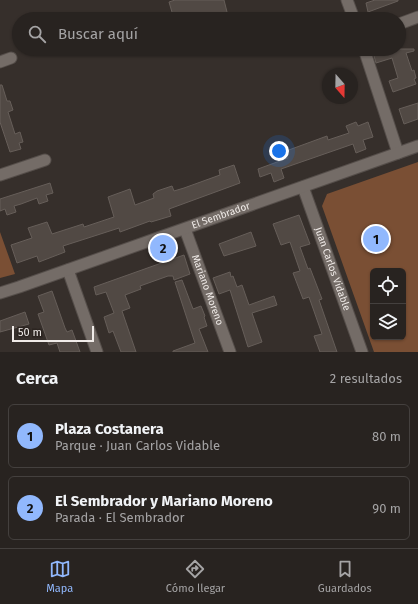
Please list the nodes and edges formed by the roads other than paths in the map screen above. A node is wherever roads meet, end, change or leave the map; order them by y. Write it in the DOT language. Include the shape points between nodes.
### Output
graph roads {
  1 [pos="347,0"];
  2 [pos="351,12"];
  3 [pos="418,17"];
  4 [pos="406,21"];
  5 [pos="366,56"];
  6 [pos="11,58"];
  7 [pos="0,62"];
  8 [pos="418,146"];
  9 [pos="398,153"];
  10 [pos="45,160"];
  11 [pos="0,175"];
  12 [pos="303,187"];
  13 [pos="185,229"];
  14 [pos="68,270"];
  15 [pos="0,293"];
  16 [pos="97,352"];
  17 [pos="230,352"];
  18 [pos="362,352"];
  1 -- 2 [label="street"];
  3 -- 4 [label="street"];
  5 -- 9 [label="street"];
  6 -- 7 [label="street"];
  8 -- 9 [label="street, El Sembrador"];
  9 -- 12 [label="street, El Sembrador"];
  10 -- 11 [label="street"];
  12 -- 13 [label="street, El Sembrador"];
  12 -- 18 [label="street, Juan Carlos Vidable"];
  13 -- 14 [label="street, El Sembrador"];
  13 -- 17 [label="street, Mariano Moreno"];
  14 -- 15 [label="street, El Sembrador"];
  14 -- 16 [label="street"];
}
